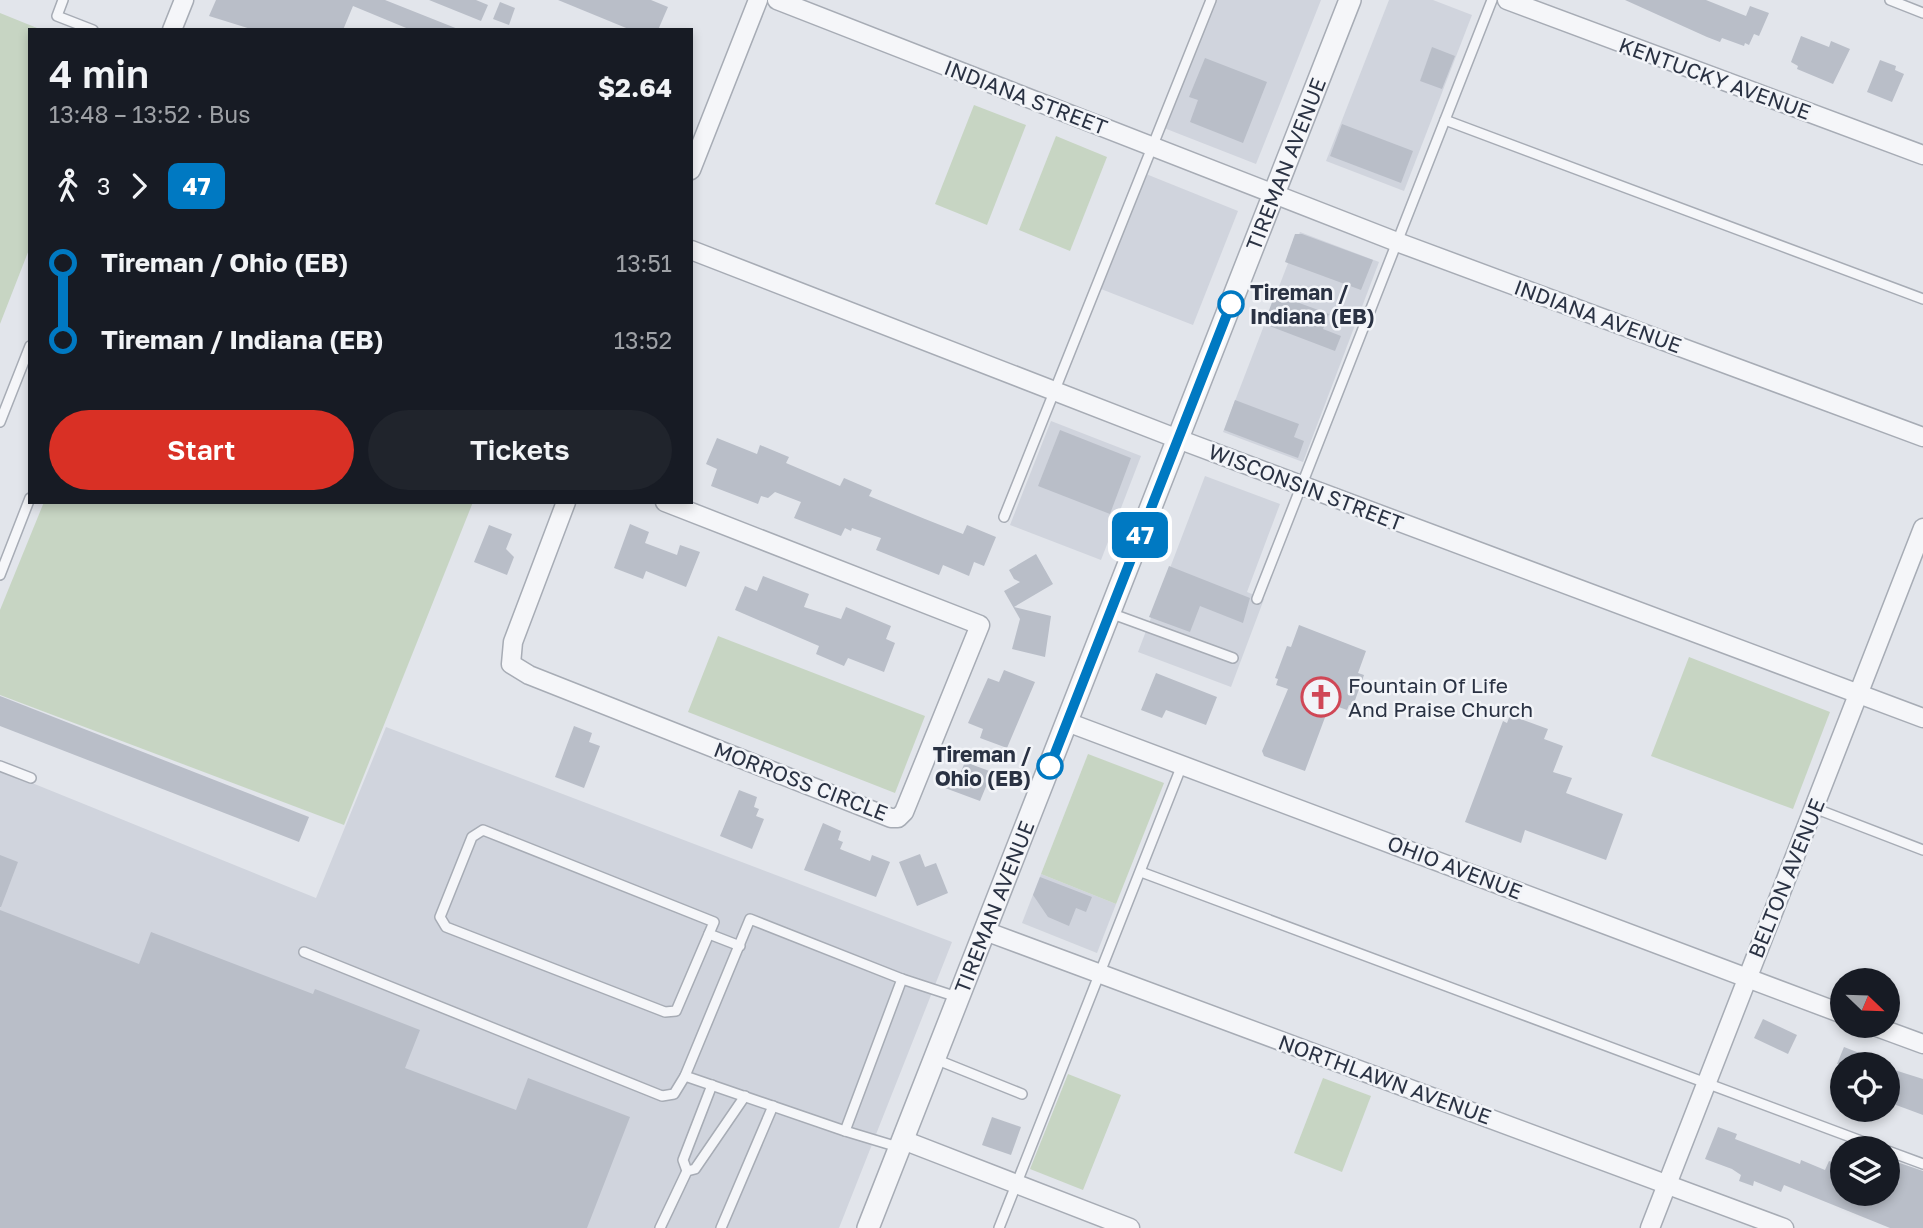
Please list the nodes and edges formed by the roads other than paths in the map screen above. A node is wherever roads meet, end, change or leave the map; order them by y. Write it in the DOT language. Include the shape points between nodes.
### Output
graph roads {
  1 [pos="64,0"];
  2 [pos="184,0"];
  3 [pos="758,0"];
  4 [pos="777,0"];
  5 [pos="1211,0"];
  6 [pos="1350,0"];
  7 [pos="1492,0"];
  8 [pos="1507,0"];
  9 [pos="1890,0"];
  10 [pos="1923,13"];
  11 [pos="88,28"];
  12 [pos="173,28"];
  13 [pos="1445,120"];
  14 [pos="1153,146"];
  15 [pos="1923,155"];
  16 [pos="693,165"];
  17 [pos="1274,194"];
  18 [pos="1397,242"];
  19 [pos="693,251"];
  20 [pos="1923,299"];
  21 [pos="25,372"];
  22 [pos="1055,392"];
  23 [pos="0,422"];
  24 [pos="1923,437"];
  25 [pos="1178,439"];
  26 [pos="1301,485"];
  27 [pos="28,503"];
  28 [pos="565,504"];
  29 [pos="670,504"];
  30 [pos="1004,517"];
  31 [pos="1923,528"];
  32 [pos="0,575"];
  33 [pos="1257,599"];
  34 [pos="1110,613"];
  35 [pos="1233,658"];
  36 [pos="1859,694"];
  37 [pos="1923,718"];
  38 [pos="1067,722"];
  39 [pos="1182,765"];
  40 [pos="0,766"];
  41 [pos="31,778"];
  42 [pos="1814,808"];
  43 [pos="1923,850"];
  44 [pos="1140,872"];
  45 [pos="985,931"];
  46 [pos="709,934"];
  47 [pos="740,946"];
  48 [pos="304,952"];
  49 [pos="1101,974"];
  50 [pos="1746,978"];
  51 [pos="902,979"];
  52 [pos="959,998"];
  53 [pos="1830,1009"];
  54 [pos="1900,1036"];
  55 [pos="1923,1044"];
  56 [pos="935,1059"];
  57 [pos="685,1076"];
  58 [pos="1706,1084"];
  59 [pos="712,1085"];
  60 [pos="1022,1094"];
  61 [pos="745,1096"];
  62 [pos="773,1106"];
  63 [pos="845,1131"];
  64 [pos="1847,1136"];
  65 [pos="901,1144"];
  66 [pos="1900,1155"];
  67 [pos="1923,1164"];
  68 [pos="687,1171"];
  69 [pos="1667,1184"];
  70 [pos="1016,1186"];
  71 [pos="660,1228"];
  72 [pos="721,1228"];
  73 [pos="868,1228"];
  74 [pos="999,1228"];
  75 [pos="1130,1228"];
  76 [pos="1650,1228"];
  77 [pos="1784,1228"];
  1 -- 11 [label="lane" via="57,16"];
  2 -- 12 [label="street"];
  3 -- 16 [label="street"];
  4 -- 14 [label="street, INDIANA STREET"];
  5 -- 14 [label="lane"];
  6 -- 17 [label="street, TIREMAN AVENUE"];
  7 -- 13 [label="lane"];
  8 -- 15 [label="street, KENTUCKY AVENUE"];
  9 -- 10 [label="lane"];
  13 -- 18 [label="lane"];
  13 -- 20 [label="lane"];
  14 -- 17 [label="street, INDIANA STREET"];
  14 -- 22 [label="lane"];
  17 -- 18 [label="street, INDIANA AVENUE"];
  17 -- 25 [label="street, TIREMAN AVENUE"];
  18 -- 24 [label="street, INDIANA AVENUE"];
  18 -- 26 [label="lane"];
  19 -- 22 [label="street, WISCONSIN STREET"];
  21 -- 23 [label="lane"];
  22 -- 25 [label="street, WISCONSIN STREET"];
  22 -- 30 [label="lane"];
  25 -- 26 [label="street, WISCONSIN STREET"];
  25 -- 34 [label="street, TIREMAN AVENUE"];
  26 -- 33 [label="lane"];
  26 -- 36 [label="street, WISCONSIN STREET"];
  27 -- 32 [label="lane"];
  28 -- 29 [label="street, MORROSS CIRCLE" via="513,642 511,664 898,818 980,625"];
  31 -- 36 [label="street, BELTON AVENUE"];
  34 -- 35 [label="lane"];
  34 -- 38 [label="street, TIREMAN AVENUE"];
  36 -- 37 [label="street, WISCONSIN STREET"];
  36 -- 42 [label="street, BELTON AVENUE"];
  38 -- 39 [label="street, OHIO AVENUE"];
  38 -- 45 [label="street, TIREMAN AVENUE"];
  39 -- 44 [label="lane"];
  39 -- 50 [label="street, OHIO AVENUE"];
  40 -- 41 [label="lane"];
  42 -- 43 [label="lane"];
  42 -- 50 [label="street, BELTON AVENUE"];
  44 -- 49 [label="lane"];
  44 -- 58 [label="lane"];
  45 -- 49 [label="street, NORTHLAWN AVENUE"];
  45 -- 52 [label="street, TIREMAN AVENUE"];
  46 -- 46 [label="lane" via="714,922 483,830 472,837 440,917 446,927 666,1012 676,1012"];
  46 -- 47 [label="lane"];
  47 -- 51 [label="lane" via="750,919"];
  47 -- 57 [label="lane"];
  48 -- 57 [label="lane" via="662,1096 674,1094"];
  49 -- 69 [label="street, NORTHLAWN AVENUE"];
  49 -- 70 [label="lane"];
  50 -- 53 [label="street, OHIO AVENUE"];
  50 -- 58 [label="street, BELTON AVENUE"];
  51 -- 52 [label="lane"];
  51 -- 63 [label="lane"];
  52 -- 56 [label="street, TIREMAN AVENUE"];
  54 -- 55 [label="street"];
  56 -- 60 [label="lane"];
  56 -- 65 [label="street, TIREMAN AVENUE"];
  57 -- 59 [label="lane"];
  58 -- 64 [label="lane"];
  58 -- 69 [label="street, BELTON AVENUE"];
  59 -- 61 [label="lane"];
  59 -- 68 [label="lane" via="682,1160"];
  61 -- 62 [label="lane"];
  61 -- 68 [label="lane" via="695,1169"];
  62 -- 63 [label="lane"];
  62 -- 72 [label="lane"];
  63 -- 65 [label="lane"];
  65 -- 70 [label="street"];
  65 -- 73 [label="street, TIREMAN AVENUE"];
  66 -- 67 [label="lane"];
  68 -- 71 [label="lane"];
  69 -- 76 [label="street, BELTON AVENUE"];
  69 -- 77 [label="street, NORTHLAWN AVENUE"];
  70 -- 74 [label="lane"];
  70 -- 75 [label="street"];
}
